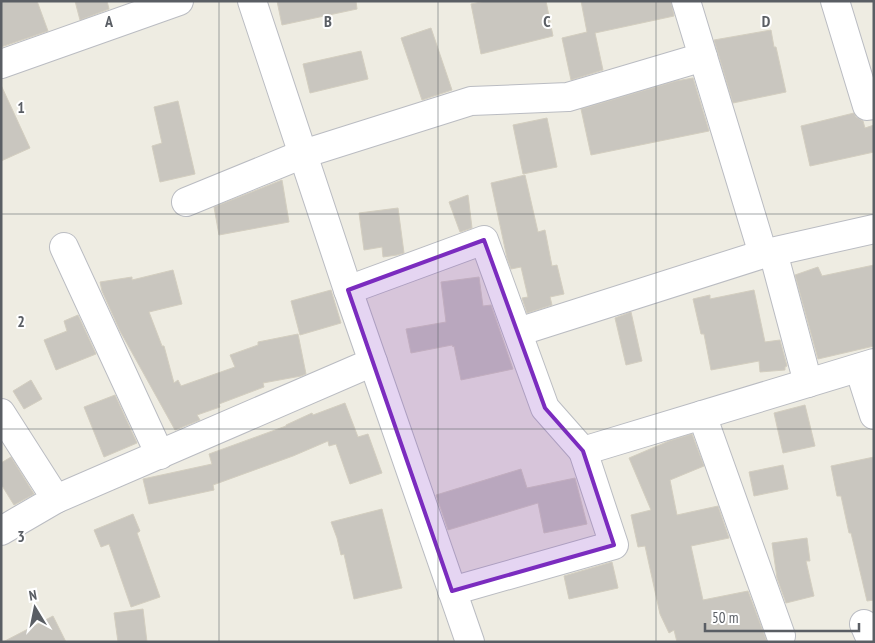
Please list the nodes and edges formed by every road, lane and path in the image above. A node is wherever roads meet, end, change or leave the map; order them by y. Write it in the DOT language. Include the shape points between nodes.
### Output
graph roads {
  1 [pos="178,1"];
  2 [pos="252,1"];
  3 [pos="686,1"];
  4 [pos="834,1"];
  5 [pos="703,57"];
  6 [pos="1,64"];
  7 [pos="874,105"];
  8 [pos="303,154"];
  9 [pos="186,202"];
  10 [pos="874,229"];
  11 [pos="64,247"];
  12 [pos="768,253"];
  13 [pos="348,290"];
  14 [pos="518,332"];
  15 [pos="372,362"];
  16 [pos="866,366"];
  17 [pos="808,384"];
  18 [pos="1,413"];
  19 [pos="702,415"];
  20 [pos="874,415"];
  21 [pos="583,451"];
  22 [pos="160,455"];
  23 [pos="56,499"];
  24 [pos="1,531"];
  25 [pos="452,590"];
  26 [pos="781,636"];
  27 [pos="470,642"];
  1 -- 6 [label="street"];
  2 -- 8 [label="street"];
  3 -- 5 [label="street"];
  4 -- 7 [label="street" via="867,106"];
  5 -- 8 [label="street" via="568,97 471,102"];
  5 -- 12 [label="street"];
  8 -- 9 [label="street"];
  8 -- 13 [label="street"];
  10 -- 12 [label="street"];
  11 -- 22 [label="street"];
  12 -- 14 [label="street"];
  12 -- 17 [label="street"];
  13 -- 14 [label="street" via="484,240"];
  13 -- 15 [label="street"];
  14 -- 21 [label="street" via="545,408"];
  15 -- 22 [label="street"];
  15 -- 25 [label="street"];
  16 -- 17 [label="street"];
  16 -- 20 [label="street"];
  17 -- 19 [label="street"];
  18 -- 23 [label="street"];
  19 -- 21 [label="street"];
  19 -- 26 [label="street"];
  21 -- 25 [label="street" via="614,545"];
  22 -- 23 [label="street"];
  23 -- 24 [label="street"];
  25 -- 27 [label="street"];
}
